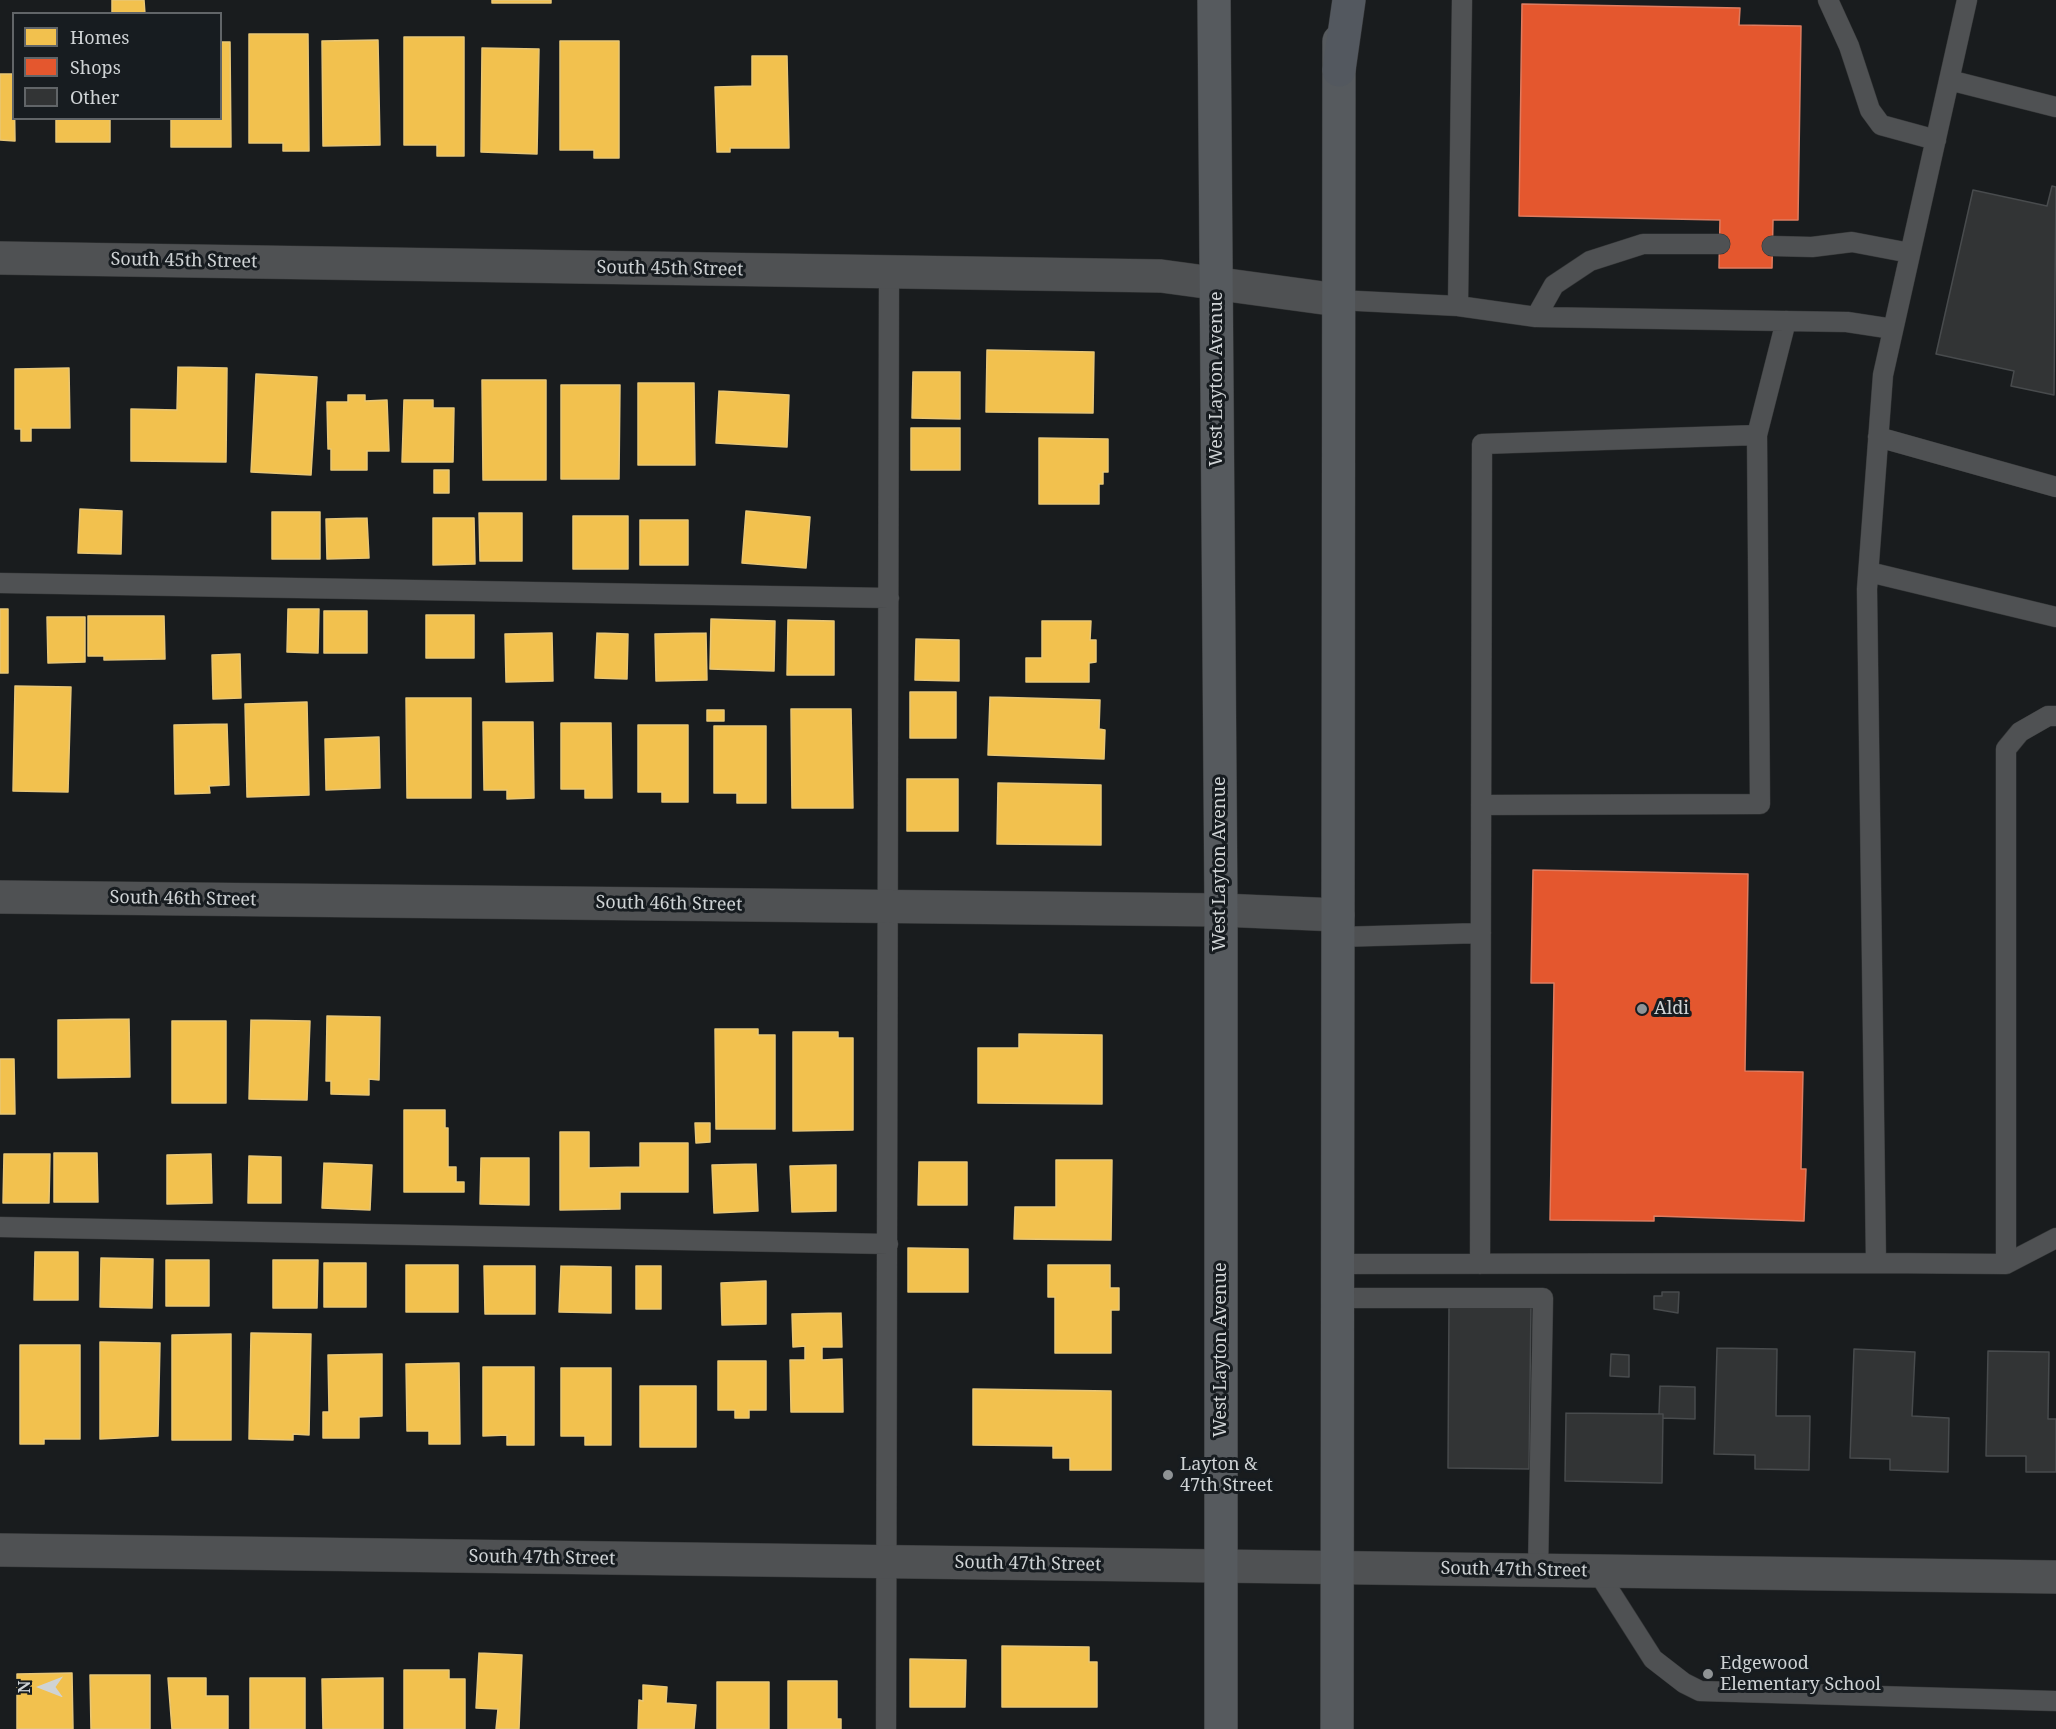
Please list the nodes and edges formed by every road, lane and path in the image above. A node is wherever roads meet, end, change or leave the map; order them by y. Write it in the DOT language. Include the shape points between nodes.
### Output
graph roads {
  1 [pos="1214,0"];
  2 [pos="1340,0"];
  3 [pos="1349,0"];
  4 [pos="1462,0"];
  5 [pos="1828,0"];
  6 [pos="1967,0"];
  7 [pos="1339,70"];
  8 [pos="1949,80"];
  9 [pos="2056,107"];
  10 [pos="1936,140"];
  11 [pos="1720,244"];
  12 [pos="1772,246"];
  13 [pos="1910,253"];
  14 [pos="0,258"];
  15 [pos="889,272"];
  16 [pos="1216,282"];
  17 [pos="1338,300"];
  18 [pos="1458,306"];
  19 [pos="1536,317"];
  20 [pos="1786,321"];
  21 [pos="1893,329"];
  22 [pos="1757,435"];
  23 [pos="1878,437"];
  24 [pos="2056,487"];
  25 [pos="1869,572"];
  26 [pos="0,583"];
  27 [pos="889,598"];
  28 [pos="2056,617"];
  29 [pos="2056,716"];
  30 [pos="1481,805"];
  31 [pos="0,897"];
  32 [pos="889,906"];
  33 [pos="1221,910"];
  34 [pos="1338,926"];
  35 [pos="1481,933"];
  36 [pos="0,1227"];
  37 [pos="2056,1238"];
  38 [pos="888,1244"];
  39 [pos="1876,1263"];
  40 [pos="1338,1264"];
  41 [pos="1480,1264"];
  42 [pos="2006,1264"];
  43 [pos="1338,1298"];
  44 [pos="0,1550"];
  45 [pos="886,1562"];
  46 [pos="1221,1567"];
  47 [pos="1338,1567"];
  48 [pos="1538,1570"];
  49 [pos="1597,1571"];
  50 [pos="2056,1577"];
  51 [pos="2056,1701"];
  52 [pos="886,1729"];
  53 [pos="1221,1729"];
  54 [pos="1337,1729"];
  1 -- 16 [label="main road, West Layton Avenue"];
  2 -- 7 [label="main road"];
  3 -- 7 [label="main road"];
  4 -- 18 [label="lane"];
  5 -- 10 [label="lane" via="1850,46 1870,110 1881,125"];
  6 -- 8 [label="lane"];
  7 -- 17 [label="main road"];
  8 -- 9 [label="lane"];
  8 -- 10 [label="lane"];
  10 -- 13 [label="lane"];
  11 -- 19 [label="lane" via="1643,244 1590,261 1554,285"];
  12 -- 13 [label="lane" via="1852,242"];
  13 -- 21 [label="lane"];
  14 -- 15 [label="street, South 45th Street"];
  15 -- 16 [label="street, South 45th Street" via="1161,276"];
  15 -- 27 [label="lane"];
  16 -- 17 [label="street, South 45th Street"];
  16 -- 33 [label="main road, West Layton Avenue"];
  17 -- 18 [label="lane"];
  17 -- 34 [label="main road"];
  18 -- 19 [label="lane"];
  19 -- 20 [label="lane"];
  20 -- 21 [label="lane" via="1847,322"];
  20 -- 22 [label="lane"];
  21 -- 23 [label="lane" via="1883,375"];
  22 -- 30 [label="lane" via="1482,444"];
  22 -- 30 [label="lane" via="1760,804"];
  23 -- 24 [label="lane"];
  23 -- 25 [label="lane"];
  25 -- 28 [label="lane"];
  25 -- 39 [label="lane"];
  26 -- 27 [label="lane"];
  27 -- 32 [label="lane"];
  29 -- 42 [label="lane" via="2048,716 2020,732 2006,749"];
  30 -- 35 [label="lane"];
  31 -- 32 [label="street, South 46th Street"];
  32 -- 33 [label="street, South 46th Street"];
  32 -- 38 [label="lane"];
  33 -- 34 [label="street, South 46th Street"];
  33 -- 46 [label="main road, West Layton Avenue"];
  34 -- 35 [label="lane"];
  34 -- 40 [label="main road"];
  35 -- 41 [label="lane"];
  36 -- 38 [label="lane"];
  37 -- 42 [label="lane"];
  38 -- 45 [label="lane"];
  39 -- 41 [label="lane"];
  39 -- 42 [label="lane"];
  40 -- 41 [label="lane"];
  40 -- 43 [label="main road"];
  43 -- 47 [label="main road"];
  43 -- 48 [label="lane" via="1543,1298"];
  44 -- 45 [label="street, South 47th Street"];
  45 -- 46 [label="street, South 47th Street"];
  45 -- 52 [label="lane"];
  46 -- 47 [label="street, South 47th Street"];
  46 -- 53 [label="main road, West Layton Avenue"];
  47 -- 48 [label="street, South 47th Street"];
  47 -- 54 [label="main road"];
  48 -- 49 [label="street, South 47th Street"];
  49 -- 50 [label="street, South 47th Street"];
  49 -- 51 [label="lane" via="1653,1659 1700,1691"];
}
